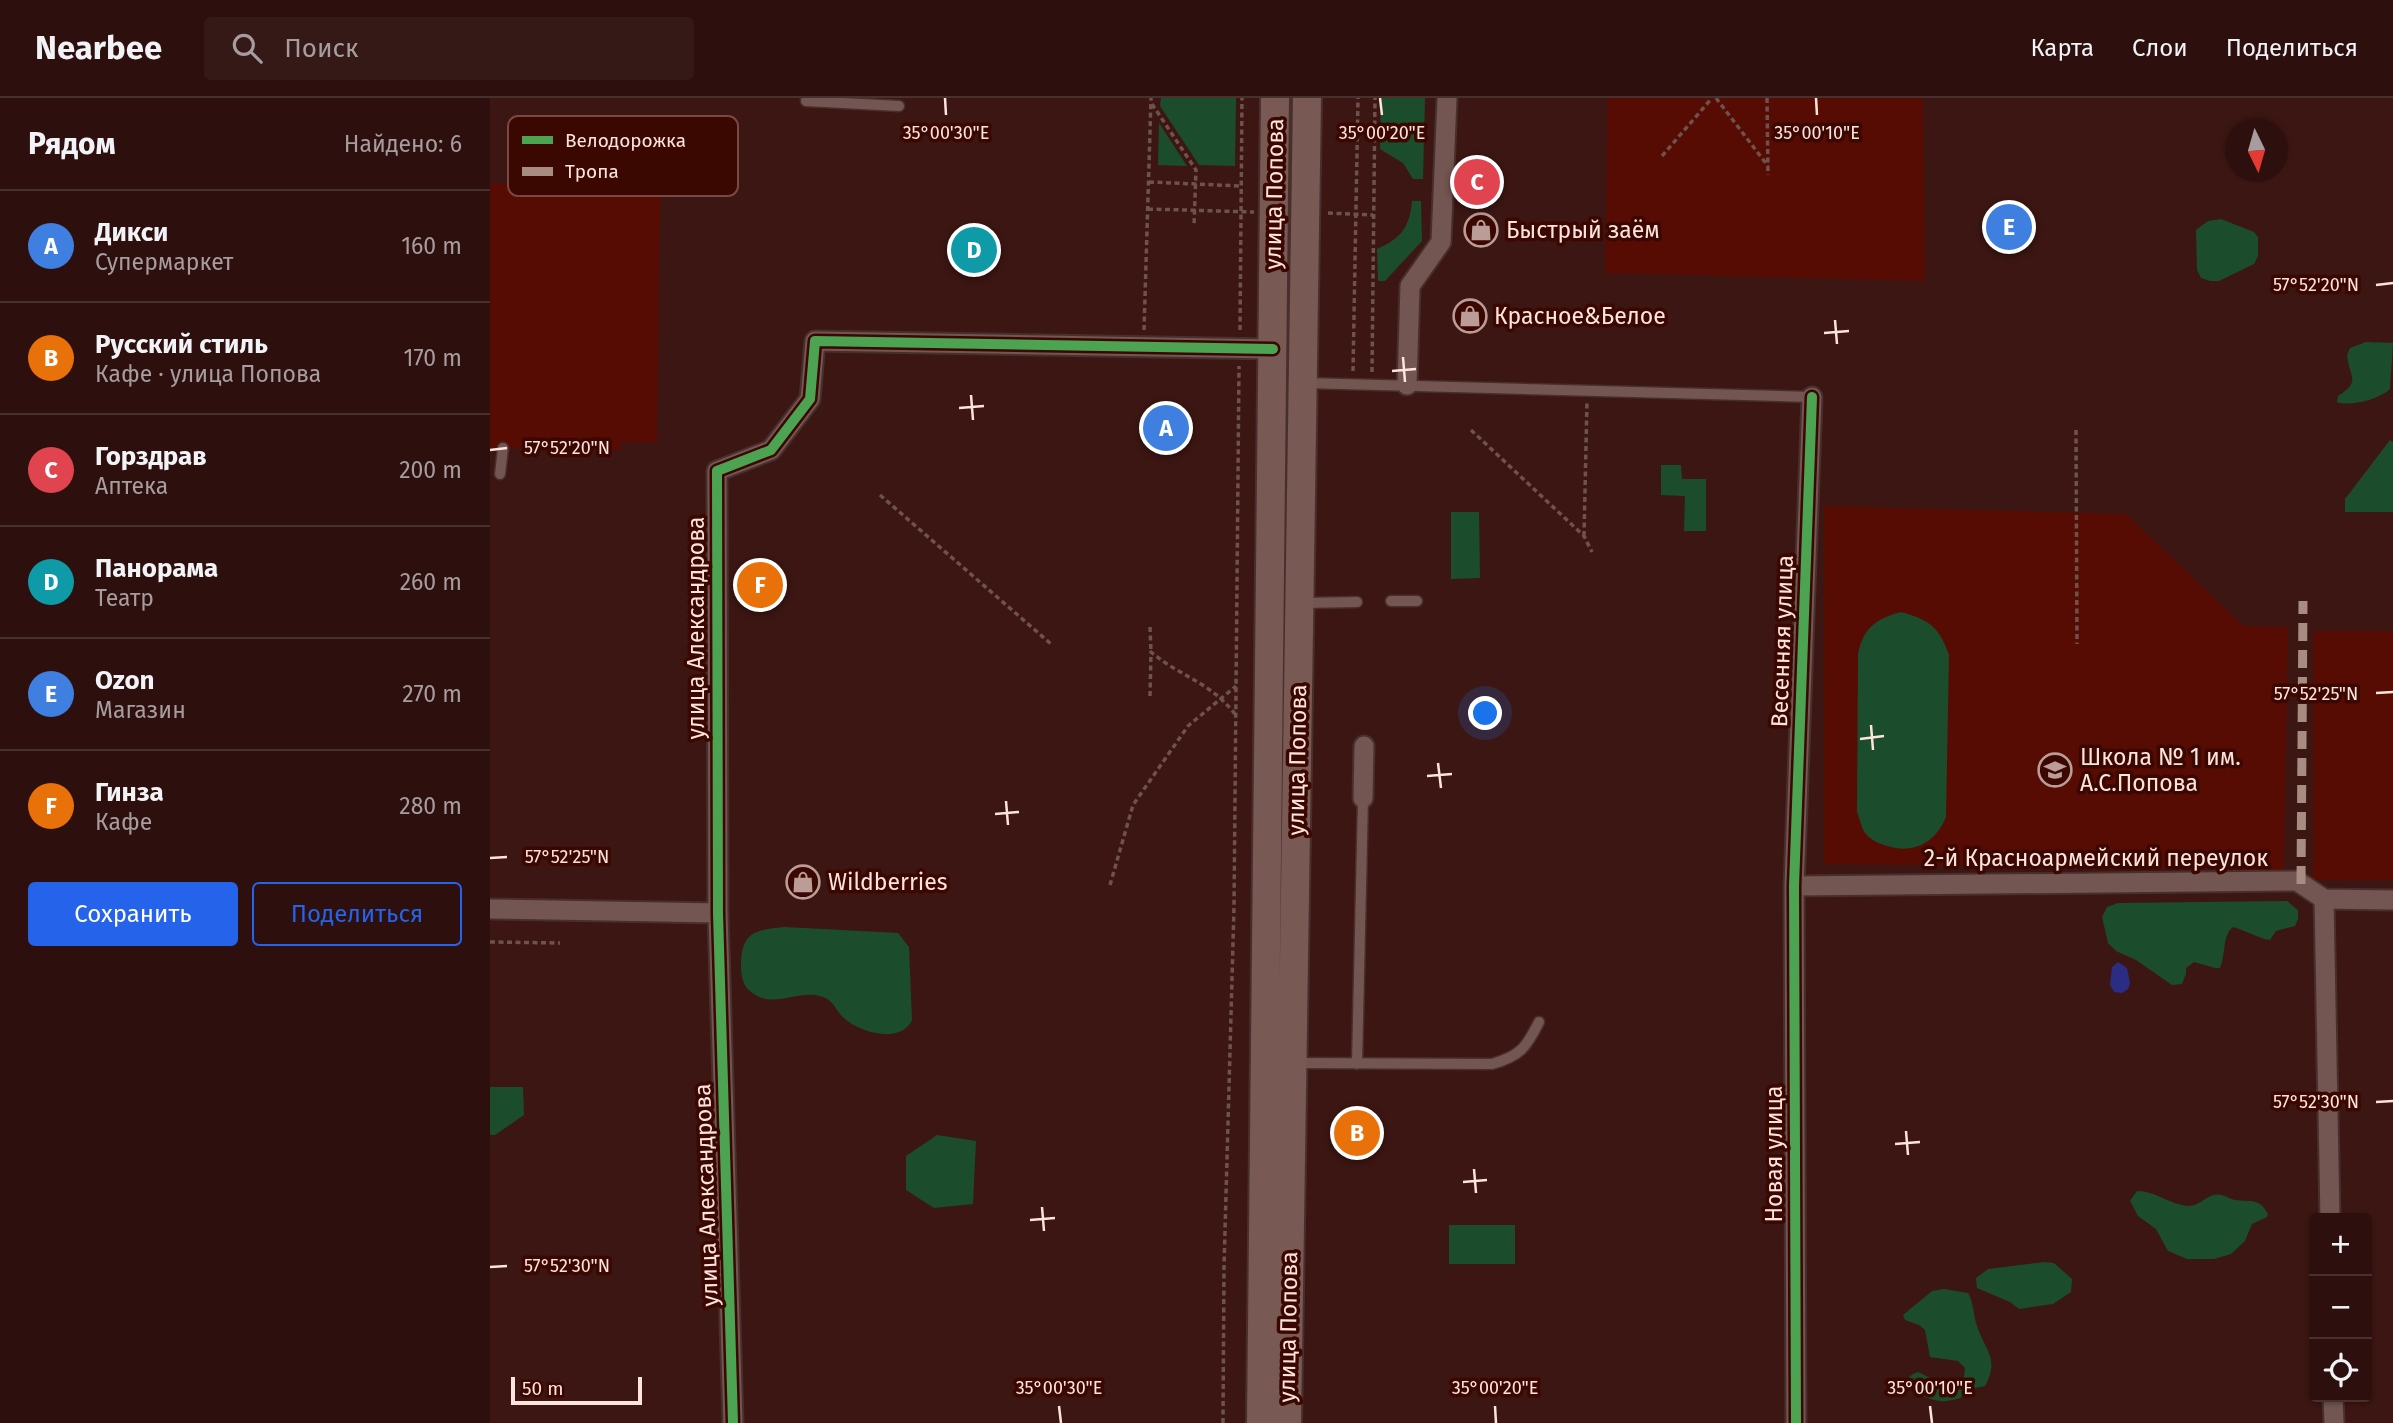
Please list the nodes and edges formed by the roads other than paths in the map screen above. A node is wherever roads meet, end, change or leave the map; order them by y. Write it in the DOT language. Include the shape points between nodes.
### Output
graph roads {
  1 [pos="1275,98"];
  2 [pos="1307,98"];
  3 [pos="1447,98"];
  4 [pos="806,101"];
  5 [pos="899,106"];
  6 [pos="1288,350"];
  7 [pos="1302,383"];
  8 [pos="1407,385"];
  9 [pos="1812,397"];
  10 [pos="503,448"];
  11 [pos="500,474"];
  12 [pos="1391,601"];
  13 [pos="1417,601"];
  14 [pos="1357,602"];
  15 [pos="1299,603"];
  16 [pos="1364,746"];
  17 [pos="1363,798"];
  18 [pos="1794,886"];
  19 [pos="2323,899"];
  20 [pos="2393,900"];
  21 [pos="490,909"];
  22 [pos="719,914"];
  23 [pos="1539,1022"];
  24 [pos="1292,1063"];
  25 [pos="1357,1064"];
  26 [pos="2330,1213"];
  27 [pos="2333,1402"];
  28 [pos="733,1423"];
  29 [pos="1261,1423"];
  30 [pos="1287,1423"];
  31 [pos="1796,1423"];
  32 [pos="2334,1423"];
  1 -- 6 [label="main road, улица Попова"];
  2 -- 6 [label="main road, улица Попова"];
  3 -- 8 [label="street" via="1441,242 1410,286"];
  4 -- 5 [label="lane"];
  6 -- 7 [label="main road, улица Попова"];
  6 -- 22 [label="street, улица Александрова" via="815,341 810,399 771,450 717,471"];
  6 -- 29 [label="main road, улица Попова"];
  7 -- 8 [label="lane"];
  7 -- 15 [label="main road, улица Попова"];
  8 -- 9 [label="lane"];
  9 -- 18 [label="street, Весенняя улица"];
  10 -- 11 [label="lane"];
  12 -- 13 [label="lane"];
  14 -- 15 [label="lane"];
  15 -- 24 [label="main road, улица Попова"];
  16 -- 17 [label="street"];
  17 -- 25 [label="lane"];
  18 -- 19 [label="street, 2-й Красноармейский переулок" via="2297,881"];
  18 -- 31 [label="street, Новая улица"];
  19 -- 20 [label="street"];
  19 -- 26 [label="street"];
  21 -- 22 [label="street"];
  22 -- 28 [label="street, улица Александрова"];
  23 -- 25 [label="lane" via="1521,1051 1492,1064"];
  24 -- 25 [label="lane"];
  24 -- 30 [label="main road, улица Попова"];
  27 -- 32 [label="street"];
}
